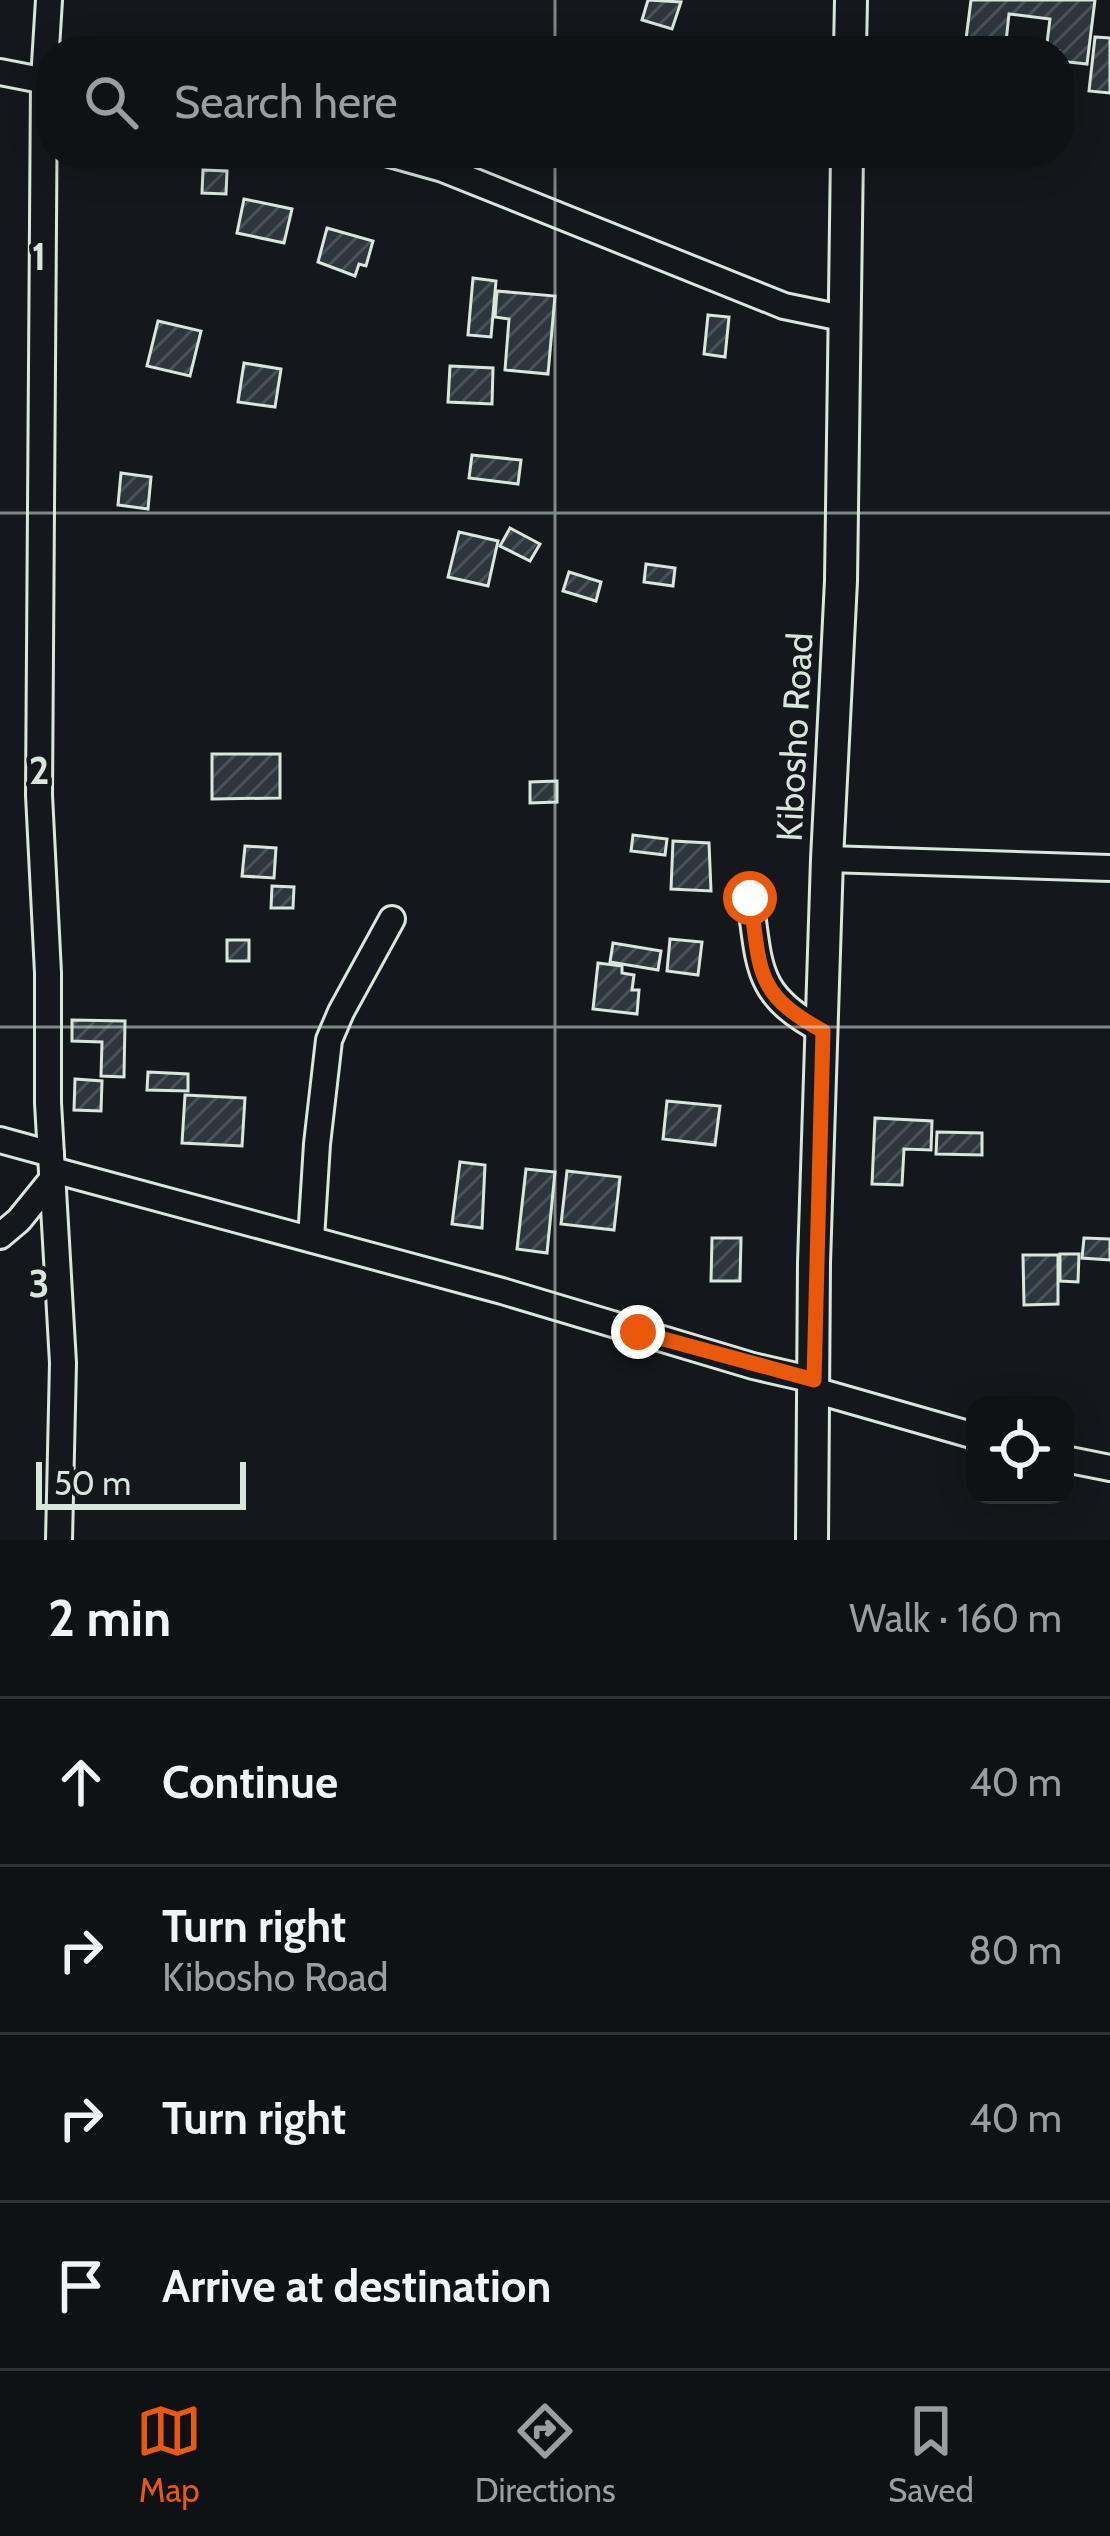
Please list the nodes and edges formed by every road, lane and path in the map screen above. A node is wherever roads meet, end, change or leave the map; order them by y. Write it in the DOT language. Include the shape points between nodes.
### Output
graph roads {
  1 [pos="49,0"];
  2 [pos="851,0"];
  3 [pos="48,36"];
  4 [pos="850,36"];
  5 [pos="0,72"];
  6 [pos="36,79"];
  7 [pos="46,168"];
  8 [pos="439,168"];
  9 [pos="847,168"];
  10 [pos="842,319"];
  11 [pos="827,859"];
  12 [pos="1110,868"];
  13 [pos="750,898"];
  14 [pos="392,919"];
  15 [pos="823,1031"];
  16 [pos="0,1140"];
  17 [pos="52,1167"];
  18 [pos="0,1236"];
  19 [pos="311,1239"];
  20 [pos="814,1385"];
  21 [pos="966,1433"];
  22 [pos="1074,1461"];
  23 [pos="1110,1468"];
  24 [pos="59,1540"];
  25 [pos="812,1540"];
  1 -- 3 [label="street"];
  2 -- 4 [label="street"];
  5 -- 6 [label="street"];
  7 -- 17 [label="street" via="39,795"];
  8 -- 10 [label="street" via="784,306"];
  9 -- 10 [label="street, Kibosho Road"];
  10 -- 11 [label="street, Kibosho Road" via="841,580"];
  11 -- 12 [label="street"];
  11 -- 15 [label="street, Kibosho Road"];
  13 -- 15 [label="street" via="767,989"];
  14 -- 19 [label="street" via="329,1040"];
  15 -- 20 [label="street, Kibosho Road"];
  16 -- 17 [label="street"];
  17 -- 18 [label="street"];
  17 -- 19 [label="street"];
  17 -- 24 [label="street" via="63,1363"];
  19 -- 20 [label="street"];
  20 -- 21 [label="street"];
  20 -- 25 [label="street, Kibosho Road"];
  22 -- 23 [label="street"];
}
